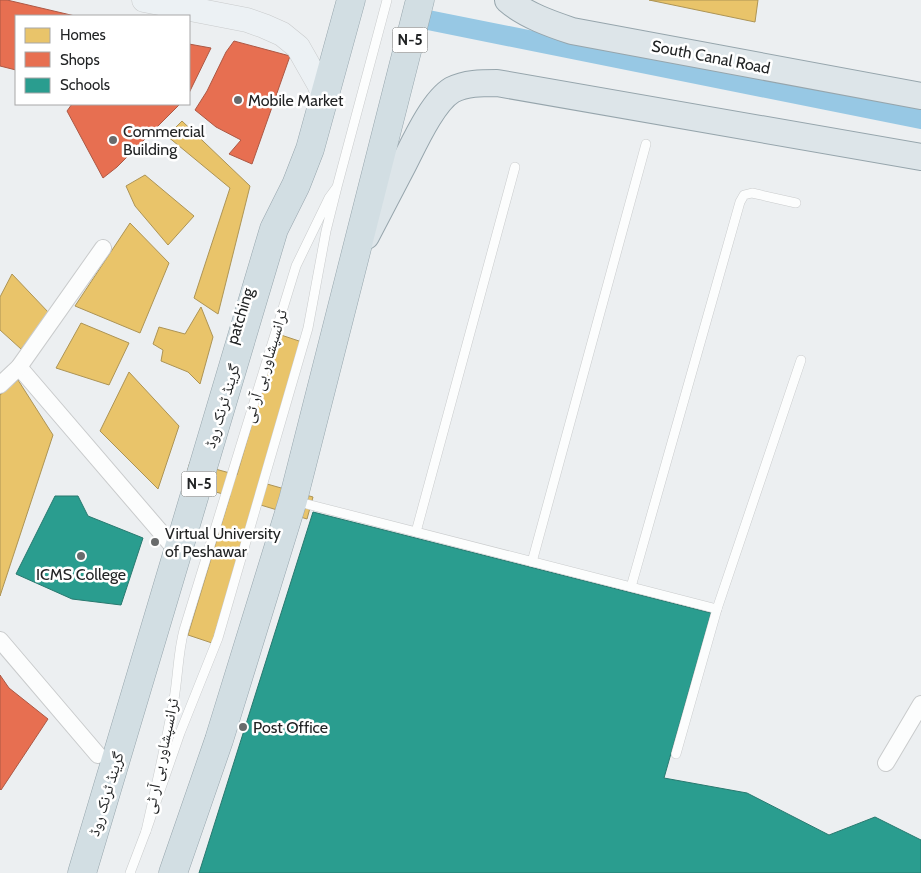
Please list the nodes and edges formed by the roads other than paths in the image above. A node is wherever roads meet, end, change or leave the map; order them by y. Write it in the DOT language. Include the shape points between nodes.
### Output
graph roads {
  1 [pos="144,0"];
  2 [pos="351,0"];
  3 [pos="387,0"];
  4 [pos="420,0"];
  5 [pos="508,0"];
  6 [pos="318,84"];
  7 [pos="921,96"];
  8 [pos="646,144"];
  9 [pos="921,157"];
  10 [pos="515,167"];
  11 [pos="337,187"];
  12 [pos="796,203"];
  13 [pos="268,228"];
  14 [pos="103,248"];
  15 [pos="352,263"];
  16 [pos="801,360"];
  17 [pos="19,366"];
  18 [pos="0,385"];
  19 [pos="191,475"];
  20 [pos="293,500"];
  21 [pos="416,532"];
  22 [pos="170,544"];
  23 [pos="532,562"];
  24 [pos="631,587"];
  25 [pos="717,609"];
  26 [pos="0,640"];
  27 [pos="921,704"];
  28 [pos="676,754"];
  29 [pos="102,756"];
  30 [pos="886,763"];
  31 [pos="146,831"];
  32 [pos="82,873"];
  33 [pos="130,873"];
  34 [pos="173,873"];
  1 -- 6 [label="main road" via="247,20 282,34 298,47"];
  2 -- 6 [label="highway, گرینڈ ٹرنک روڈ / N-5" via="338,46"];
  3 -- 11 [label="lane, ٹرانسپشاور بی آر ٹی"];
  4 -- 15 [label="highway, N-5"];
  5 -- 7 [label="main road, South Canal Road" via="572,31"];
  6 -- 32 [label="highway, گرینڈ ٹرنک روڈ / N-5" via="310,149 274,229 160,596"];
  8 -- 23 [label="lane"];
  9 -- 15 [label="main road" via="497,83 465,85 450,91 436,106"];
  10 -- 21 [label="lane"];
  11 -- 31 [label="lane, ٹرانسپشاور بی آر ٹی" via="308,328 218,638"];
  11 -- 31 [label="lane, ٹرانسپشاور بی آر ٹی" via="296,266 184,630"];
  12 -- 24 [label="lane" via="752,193 744,194 740,202"];
  13 -- 19 [label="lane, patching"];
  14 -- 17 [label="street"];
  15 -- 20 [label="highway, N-5"];
  16 -- 25 [label="lane"];
  17 -- 18 [label="street"];
  17 -- 22 [label="street"];
  20 -- 21 [label="lane"];
  20 -- 34 [label="highway, N-5" via="219,740"];
  21 -- 23 [label="lane"];
  23 -- 24 [label="lane"];
  24 -- 25 [label="lane"];
  25 -- 28 [label="lane"];
  26 -- 29 [label="street"];
  27 -- 30 [label="street"];
  31 -- 33 [label="lane"];
}
